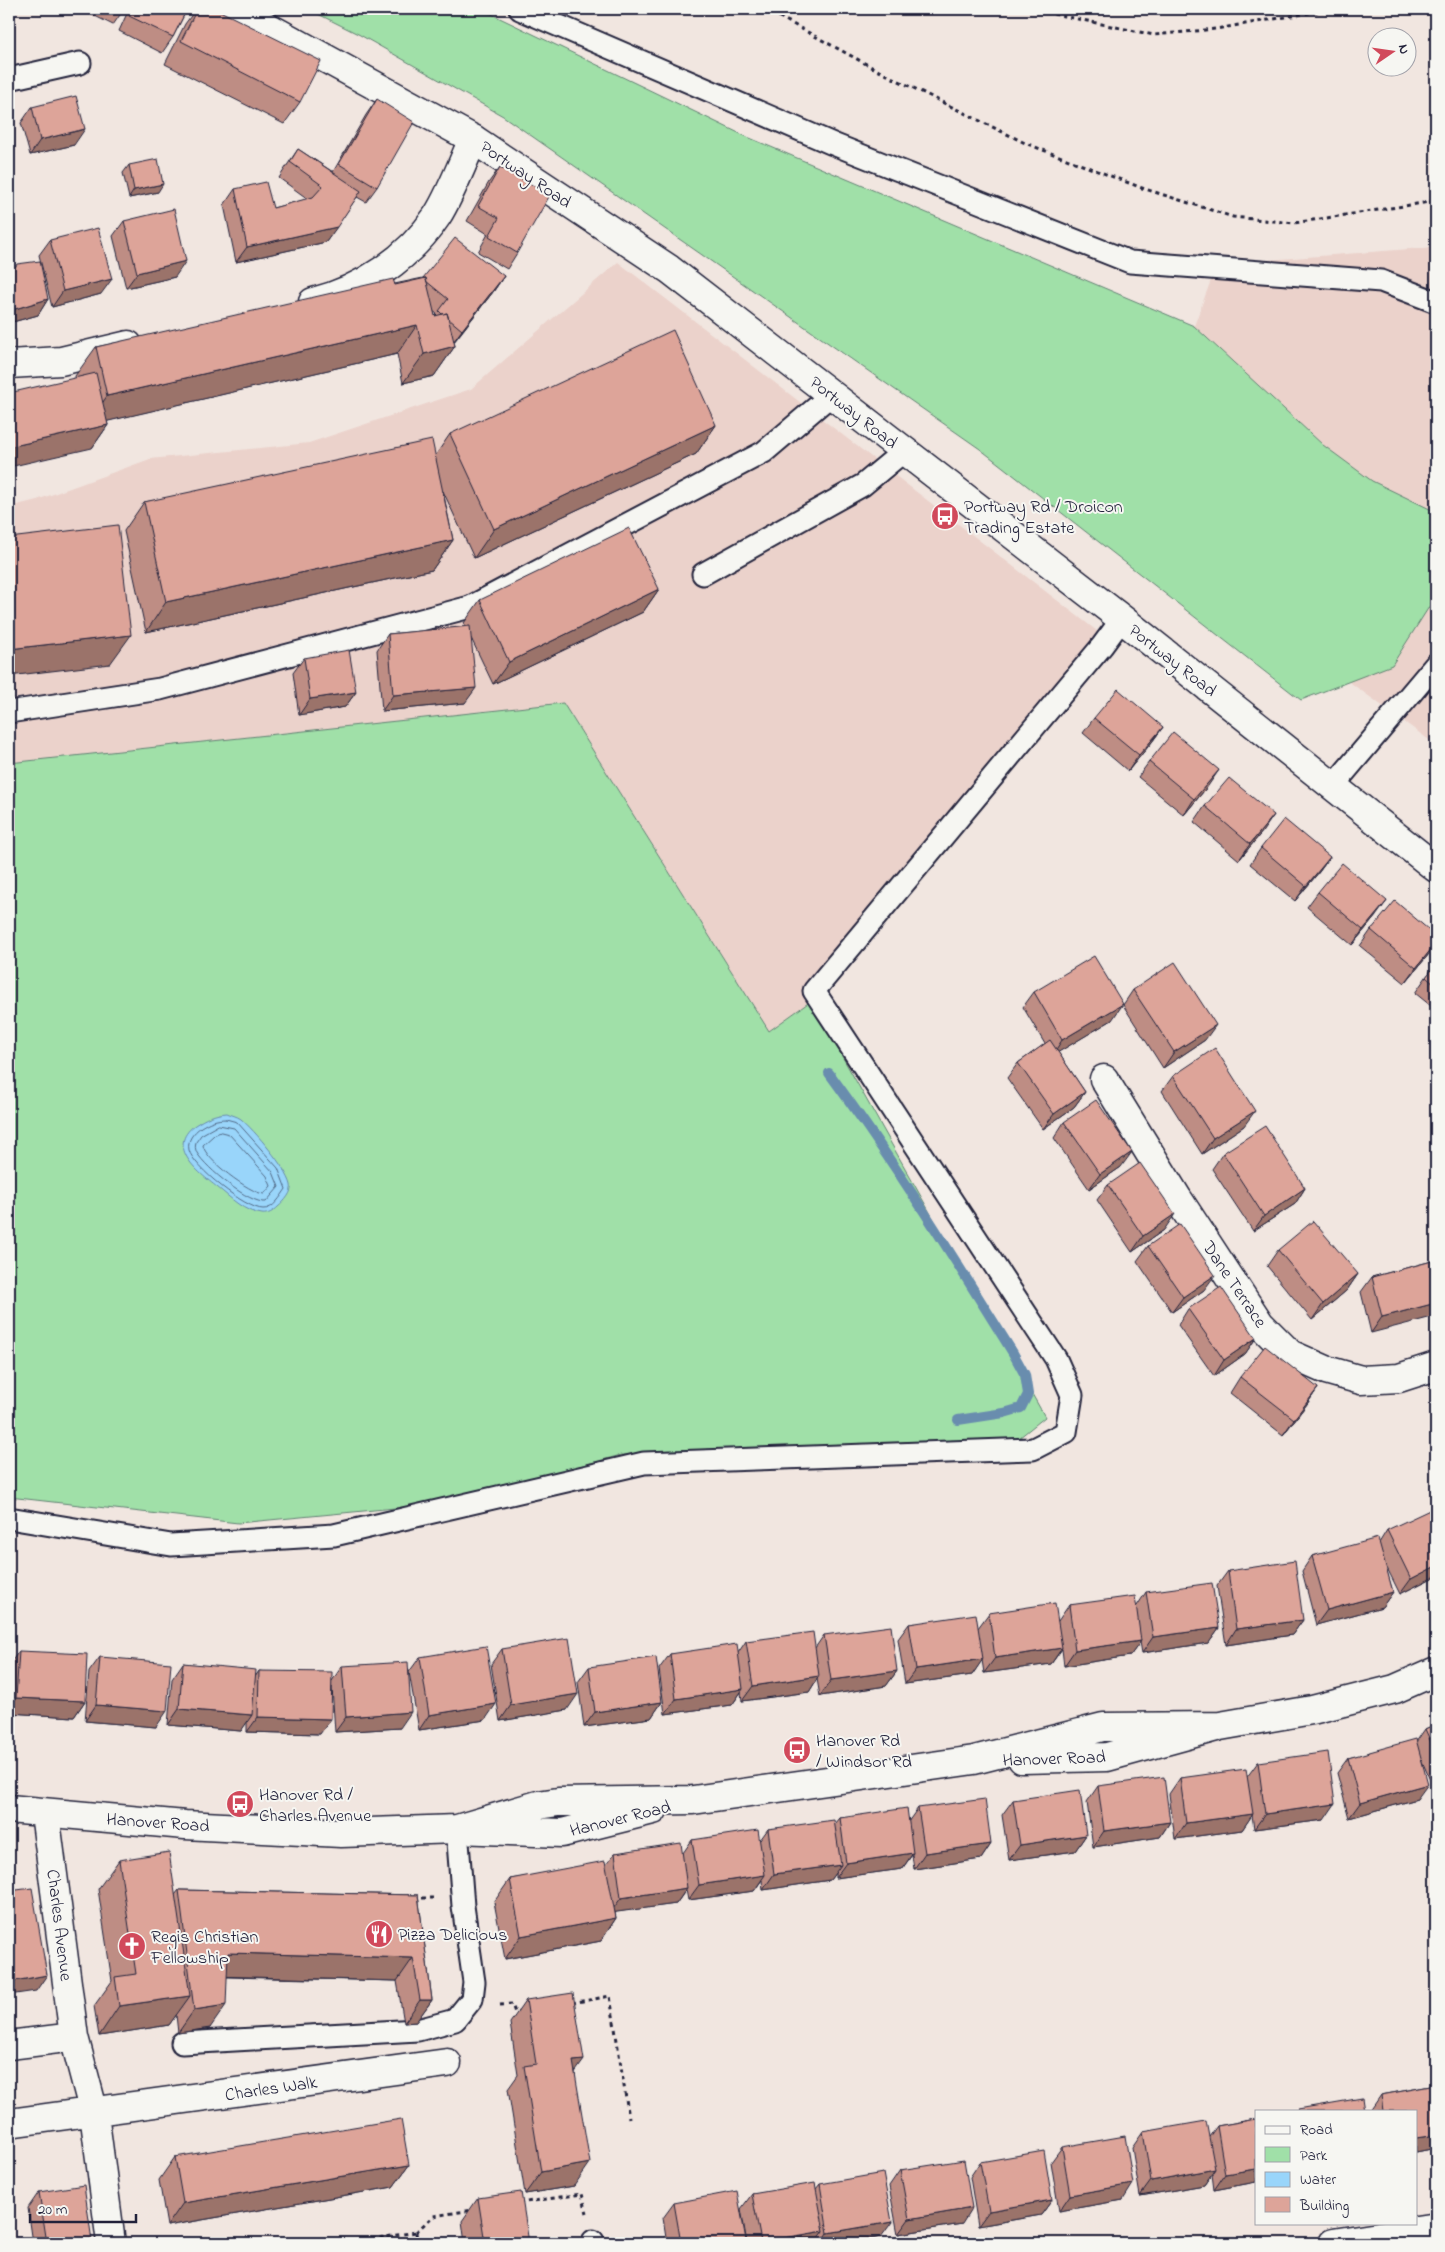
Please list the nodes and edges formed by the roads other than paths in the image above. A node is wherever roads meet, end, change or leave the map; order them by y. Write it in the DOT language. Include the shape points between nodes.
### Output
graph roads {
  1 [pos="235,9"];
  2 [pos="520,9"];
  3 [pos="80,63"];
  4 [pos="9,79"];
  5 [pos="473,139"];
  6 [pos="1436,302"];
  7 [pos="291,307"];
  8 [pos="148,341"];
  9 [pos="9,364"];
  10 [pos="831,395"];
  11 [pos="904,451"];
  12 [pos="703,574"];
  13 [pos="1122,620"];
  14 [pos="1436,664"];
  15 [pos="9,712"];
  16 [pos="1333,786"];
  17 [pos="1436,868"];
  18 [pos="1104,1079"];
  19 [pos="1436,1366"];
  20 [pos="9,1518"];
  21 [pos="1436,1671"];
  22 [pos="9,1809"];
  23 [pos="45,1813"];
  24 [pos="457,1829"];
  25 [pos="74,2038"];
  26 [pos="182,2042"];
  27 [pos="9,2045"];
  28 [pos="447,2063"];
  29 [pos="94,2112"];
  30 [pos="9,2123"];
  31 [pos="1436,2227"];
  32 [pos="111,2243"];
  33 [pos="1333,2243"];
  1 -- 5 [label="street, Portway Road"];
  2 -- 6 [label="lane" via="833,144 1130,262 1381,281"];
  3 -- 4 [label="lane"];
  5 -- 7 [label="street" via="438,216 385,271 329,298"];
  5 -- 10 [label="street, Portway Road" via="669,269"];
  8 -- 9 [label="street" via="61,361"];
  10 -- 11 [label="street, Portway Road"];
  10 -- 15 [label="lane" via="764,452 470,607 160,689"];
  11 -- 12 [label="lane" via="863,485"];
  11 -- 13 [label="street, Portway Road"];
  13 -- 16 [label="street, Portway Road"];
  13 -- 20 [label="lane" via="814,991 1056,1359 1072,1395 1066,1432 1032,1449 644,1463 334,1535 171,1545"];
  14 -- 16 [label="lane"];
  16 -- 17 [label="street, Portway Road"];
  18 -- 19 [label="street, Dane Terrace" via="1260,1324 1290,1354 1326,1370 1361,1380 1399,1378"];
  21 -- 24 [label="street, Hanover Road" via="1395,1689 1312,1710 1220,1726 1107,1757 974,1760 693,1800 562,1833"];
  22 -- 23 [label="street, Hanover Road"];
  23 -- 24 [label="street, Hanover Road" via="184,1825 341,1832"];
  23 -- 25 [label="street, Charles Avenue"];
  24 -- 26 [label="lane" via="474,1982 472,1999 455,2020 418,2030"];
  25 -- 27 [label="street"];
  25 -- 29 [label="street, Charles Avenue"];
  28 -- 29 [label="street, Charles Walk"];
  29 -- 30 [label="street"];
  29 -- 32 [label="street, Charles Avenue"];
  31 -- 33 [label="street"];
}
